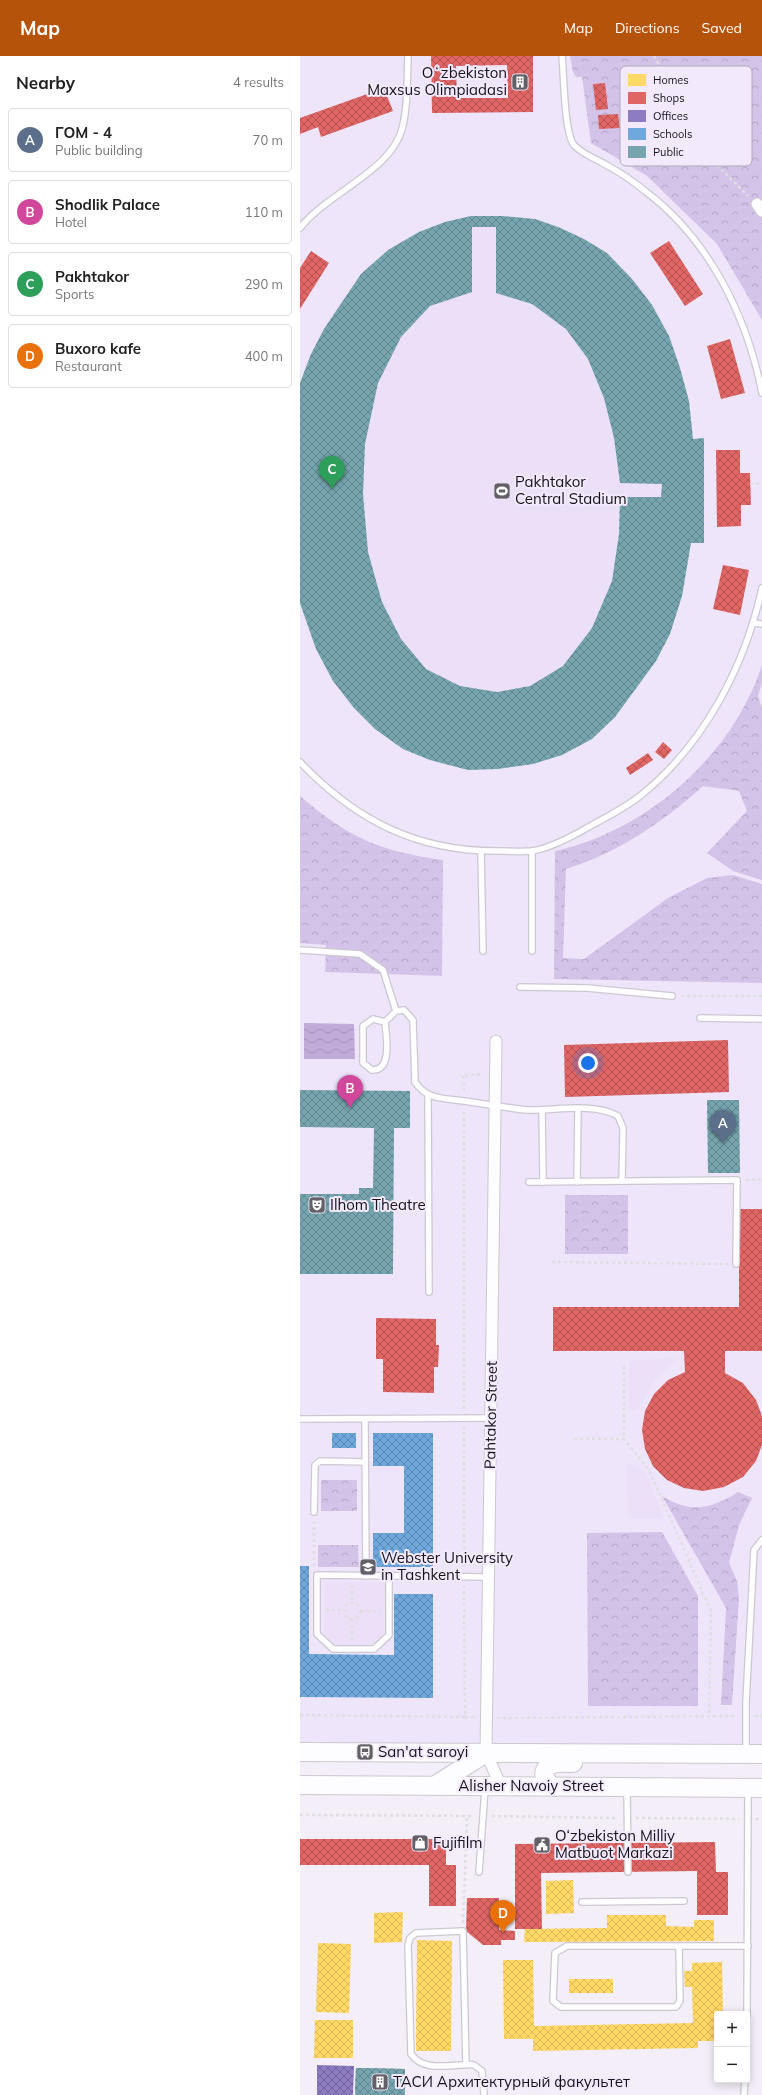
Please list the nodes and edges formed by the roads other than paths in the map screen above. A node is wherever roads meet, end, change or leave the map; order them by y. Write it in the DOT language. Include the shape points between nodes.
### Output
graph roads {
  1 [pos="408,56"];
  2 [pos="562,56"];
  3 [pos="300,228"];
  4 [pos="762,393"];
  5 [pos="762,588"];
  6 [pos="754,623"];
  7 [pos="762,624"];
  8 [pos="300,762"];
  9 [pos="532,851"];
  10 [pos="481,852"];
  11 [pos="300,950"];
  12 [pos="532,950"];
  13 [pos="483,951"];
  14 [pos="520,987"];
  15 [pos="672,996"];
  16 [pos="396,1010"];
  17 [pos="700,1018"];
  18 [pos="762,1019"];
  19 [pos="386,1022"];
  20 [pos="496,1041"];
  21 [pos="428,1095"];
  22 [pos="495,1107"];
  23 [pos="578,1109"];
  24 [pos="542,1110"];
  25 [pos="622,1181"];
  26 [pos="529,1182"];
  27 [pos="543,1182"];
  28 [pos="577,1182"];
  29 [pos="736,1264"];
  30 [pos="428,1292"];
  31 [pos="491,1418"];
  32 [pos="300,1419"];
  33 [pos="365,1420"];
  34 [pos="365,1462"];
  35 [pos="314,1512"];
  36 [pos="762,1540"];
  37 [pos="366,1576"];
  38 [pos="389,1576"];
  39 [pos="488,1577"];
  40 [pos="300,1752"];
  41 [pos="486,1753"];
  42 [pos="754,1754"];
  43 [pos="300,1785"];
  44 [pos="434,1786"];
  45 [pos="493,1786"];
  46 [pos="554,1787"];
  47 [pos="627,1787"];
  48 [pos="755,1788"];
  49 [pos="479,1872"];
  50 [pos="628,1872"];
  51 [pos="684,1901"];
  52 [pos="582,1902"];
  53 [pos="679,1946"];
  54 [pos="748,1946"];
  55 [pos="747,2011"];
  56 [pos="466,2065"];
  57 [pos="745,2083"];
  58 [pos="484,2095"];
  59 [pos="744,2095"];
  1 -- 3 [label="lane" via="406,110 396,144 384,160 321,206"];
  2 -- 4 [label="lane" via="569,131 574,145 626,177 663,205 707,256 738,313"];
  5 -- 6 [label="lane"];
  6 -- 7 [label="lane"];
  6 -- 9 [label="lane" via="739,662 720,698 697,734 670,768 640,796 606,818 570,837"];
  8 -- 10 [label="lane" via="339,799 363,816 390,830 419,841"];
  9 -- 10 [label="lane"];
  9 -- 12 [label="lane"];
  10 -- 13 [label="lane"];
  11 -- 16 [label="lane" via="360,954 383,970"];
  14 -- 15 [label="lane" via="587,988"];
  16 -- 19 [label="lane"];
  16 -- 21 [label="lane" via="404,1010 413,1020 415,1082"];
  17 -- 18 [label="lane"];
  19 -- 19 [label="lane" via="386,1062 379,1069 372,1070 363,1063 361,1029 366,1022 373,1019"];
  20 -- 22 [label="street, Pahtakor Street"];
  21 -- 22 [label="lane" via="437,1099"];
  21 -- 30 [label="lane"];
  22 -- 24 [label="lane"];
  22 -- 31 [label="street, Pahtakor Street"];
  23 -- 24 [label="lane"];
  23 -- 25 [label="lane" via="608,1111 618,1116 623,1128"];
  23 -- 28 [label="lane"];
  24 -- 27 [label="lane"];
  25 -- 28 [label="lane"];
  25 -- 29 [label="lane" via="737,1180"];
  26 -- 27 [label="lane"];
  27 -- 28 [label="lane"];
  31 -- 33 [label="lane"];
  31 -- 39 [label="street, Pahtakor Street"];
  32 -- 33 [label="lane"];
  33 -- 34 [label="lane"];
  34 -- 35 [label="lane" via="320,1461 315,1465"];
  34 -- 37 [label="lane"];
  36 -- 42 [label="lane" via="754,1550 746,1716"];
  37 -- 38 [label="lane"];
  37 -- 38 [label="lane" via="317,1576 316,1634 333,1649 374,1649 389,1634"];
  38 -- 39 [label="lane"];
  39 -- 41 [label="street, Pahtakor Street"];
  40 -- 41 [label="main road"];
  41 -- 42 [label="main road"];
  41 -- 44 [label="main road"];
  41 -- 45 [label="street, Pahtakor Street"];
  42 -- 46 [label="main road" via="668,1762 557,1763 550,1765 544,1773 546,1782"];
  43 -- 44 [label="main road, Alisher Navoiy Street"];
  44 -- 45 [label="main road, Alisher Navoiy Street"];
  45 -- 46 [label="main road, Alisher Navoiy Street"];
  45 -- 49 [label="lane" via="483,1816"];
  46 -- 47 [label="main road, Alisher Navoiy Street"];
  47 -- 48 [label="main road, Alisher Navoiy Street"];
  47 -- 50 [label="lane"];
  48 -- 54 [label="lane" via="749,1819"];
  51 -- 52 [label="lane"];
  53 -- 53 [label="lane" via="560,1948 555,1953 553,2001 560,2007 676,2007 680,2001"];
  53 -- 54 [label="lane"];
  54 -- 55 [label="lane"];
  56 -- 56 [label="lane" via="427,2065 415,2060 411,2054 408,1945 410,1938 416,1933 463,1931"];
  56 -- 58 [label="lane" via="474,2065 482,2071"];
  57 -- 59 [label="lane"];
}
